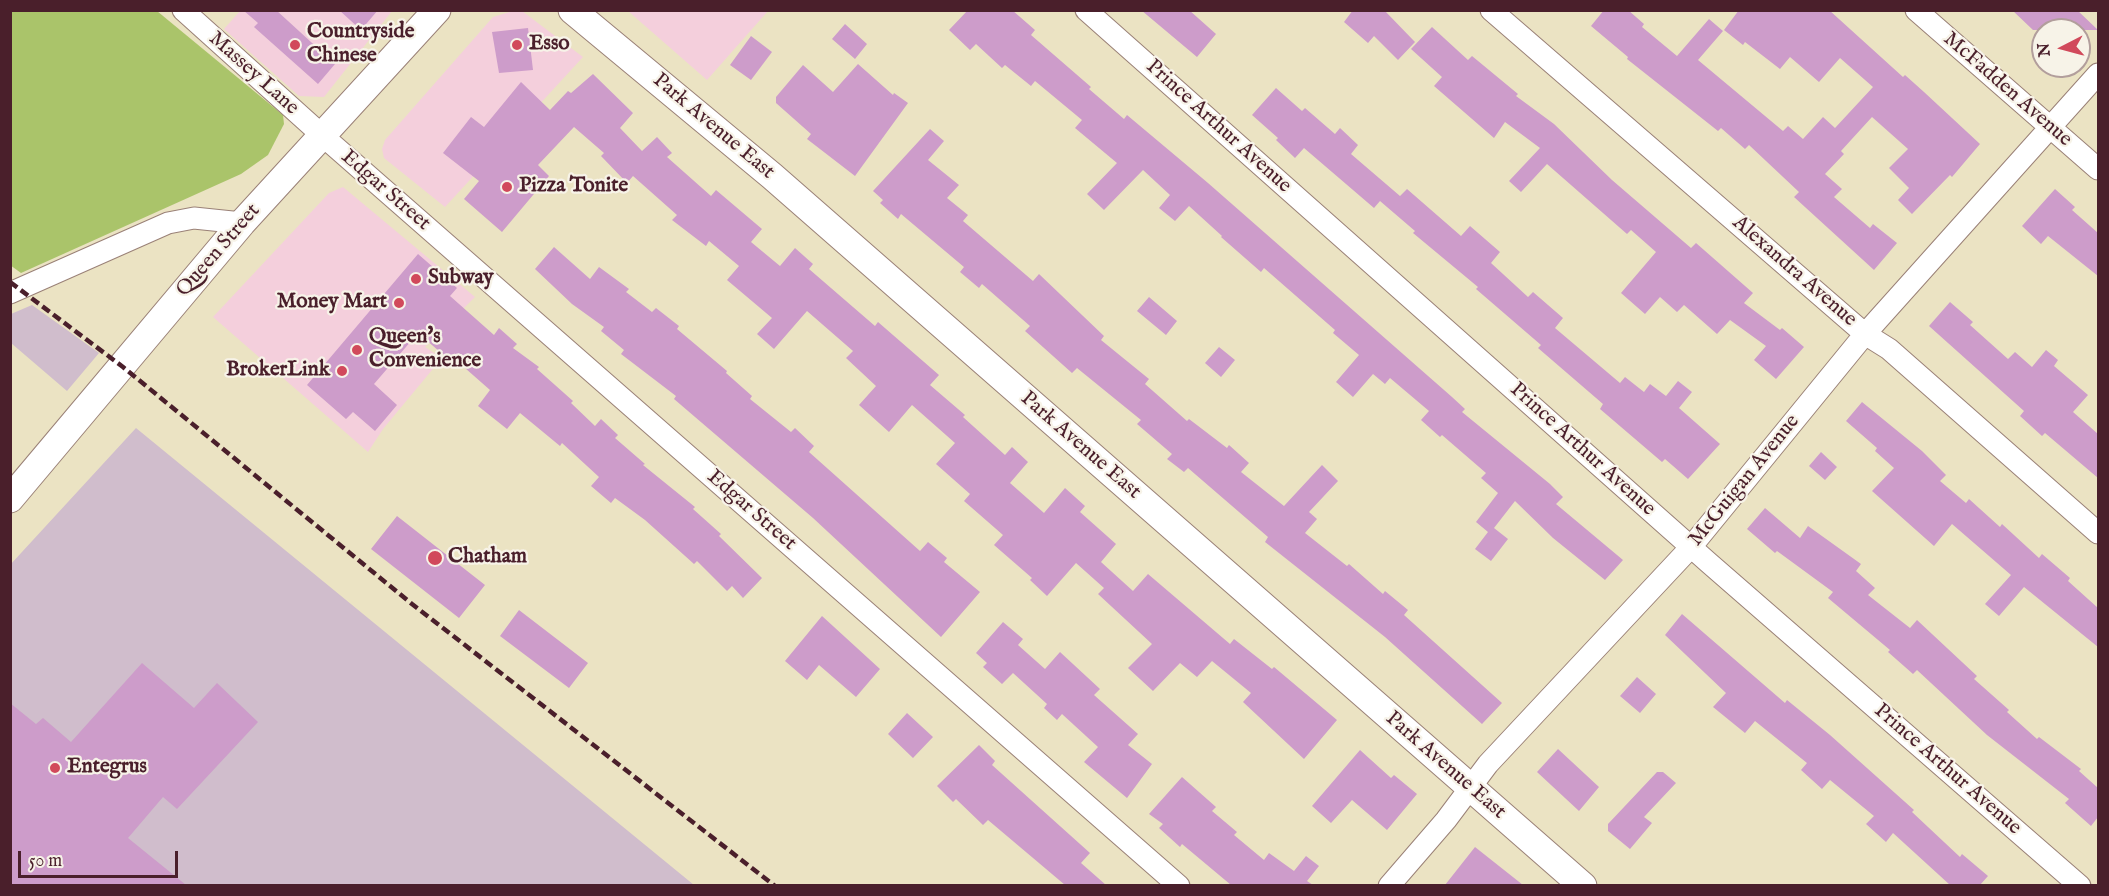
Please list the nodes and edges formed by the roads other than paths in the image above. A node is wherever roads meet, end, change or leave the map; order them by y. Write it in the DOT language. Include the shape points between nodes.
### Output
graph roads {
  1 [pos="183,10"];
  2 [pos="437,10"];
  3 [pos="572,10"];
  4 [pos="1086,10"];
  5 [pos="1491,10"];
  6 [pos="1916,10"];
  7 [pos="2098,74"];
  8 [pos="2051,126"];
  9 [pos="324,137"];
  10 [pos="2098,169"];
  11 [pos="242,223"];
  12 [pos="10,293"];
  13 [pos="1865,334"];
  14 [pos="10,499"];
  15 [pos="2098,533"];
  16 [pos="1691,547"];
  17 [pos="1471,789"];
  18 [pos="1179,885"];
  19 [pos="1389,885"];
  20 [pos="1583,885"];
  21 [pos="2080,885"];
  1 -- 9 [label="street, Massey Lane"];
  2 -- 9 [label="main road, Queen Street"];
  3 -- 17 [label="main road, Park Avenue East" via="772,176"];
  4 -- 16 [label="street, Prince Arthur Avenue"];
  5 -- 13 [label="street, Alexandra Avenue"];
  6 -- 8 [label="street, McFadden Avenue"];
  7 -- 8 [label="street, McGuigan Avenue"];
  8 -- 10 [label="street, McFadden Avenue"];
  8 -- 13 [label="street, McGuigan Avenue"];
  9 -- 11 [label="main road, Queen Street"];
  9 -- 18 [label="street, Edgar Street"];
  11 -- 12 [label="street" via="194,218 168,223"];
  11 -- 14 [label="main road, Queen Street"];
  13 -- 15 [label="street, Alexandra Avenue" via="1889,349"];
  13 -- 16 [label="street, McGuigan Avenue"];
  16 -- 17 [label="street, McGuigan Avenue" via="1488,764"];
  16 -- 21 [label="street, Prince Arthur Avenue"];
  17 -- 19 [label="street, McGuigan Avenue"];
  17 -- 20 [label="main road, Park Avenue East"];
}
